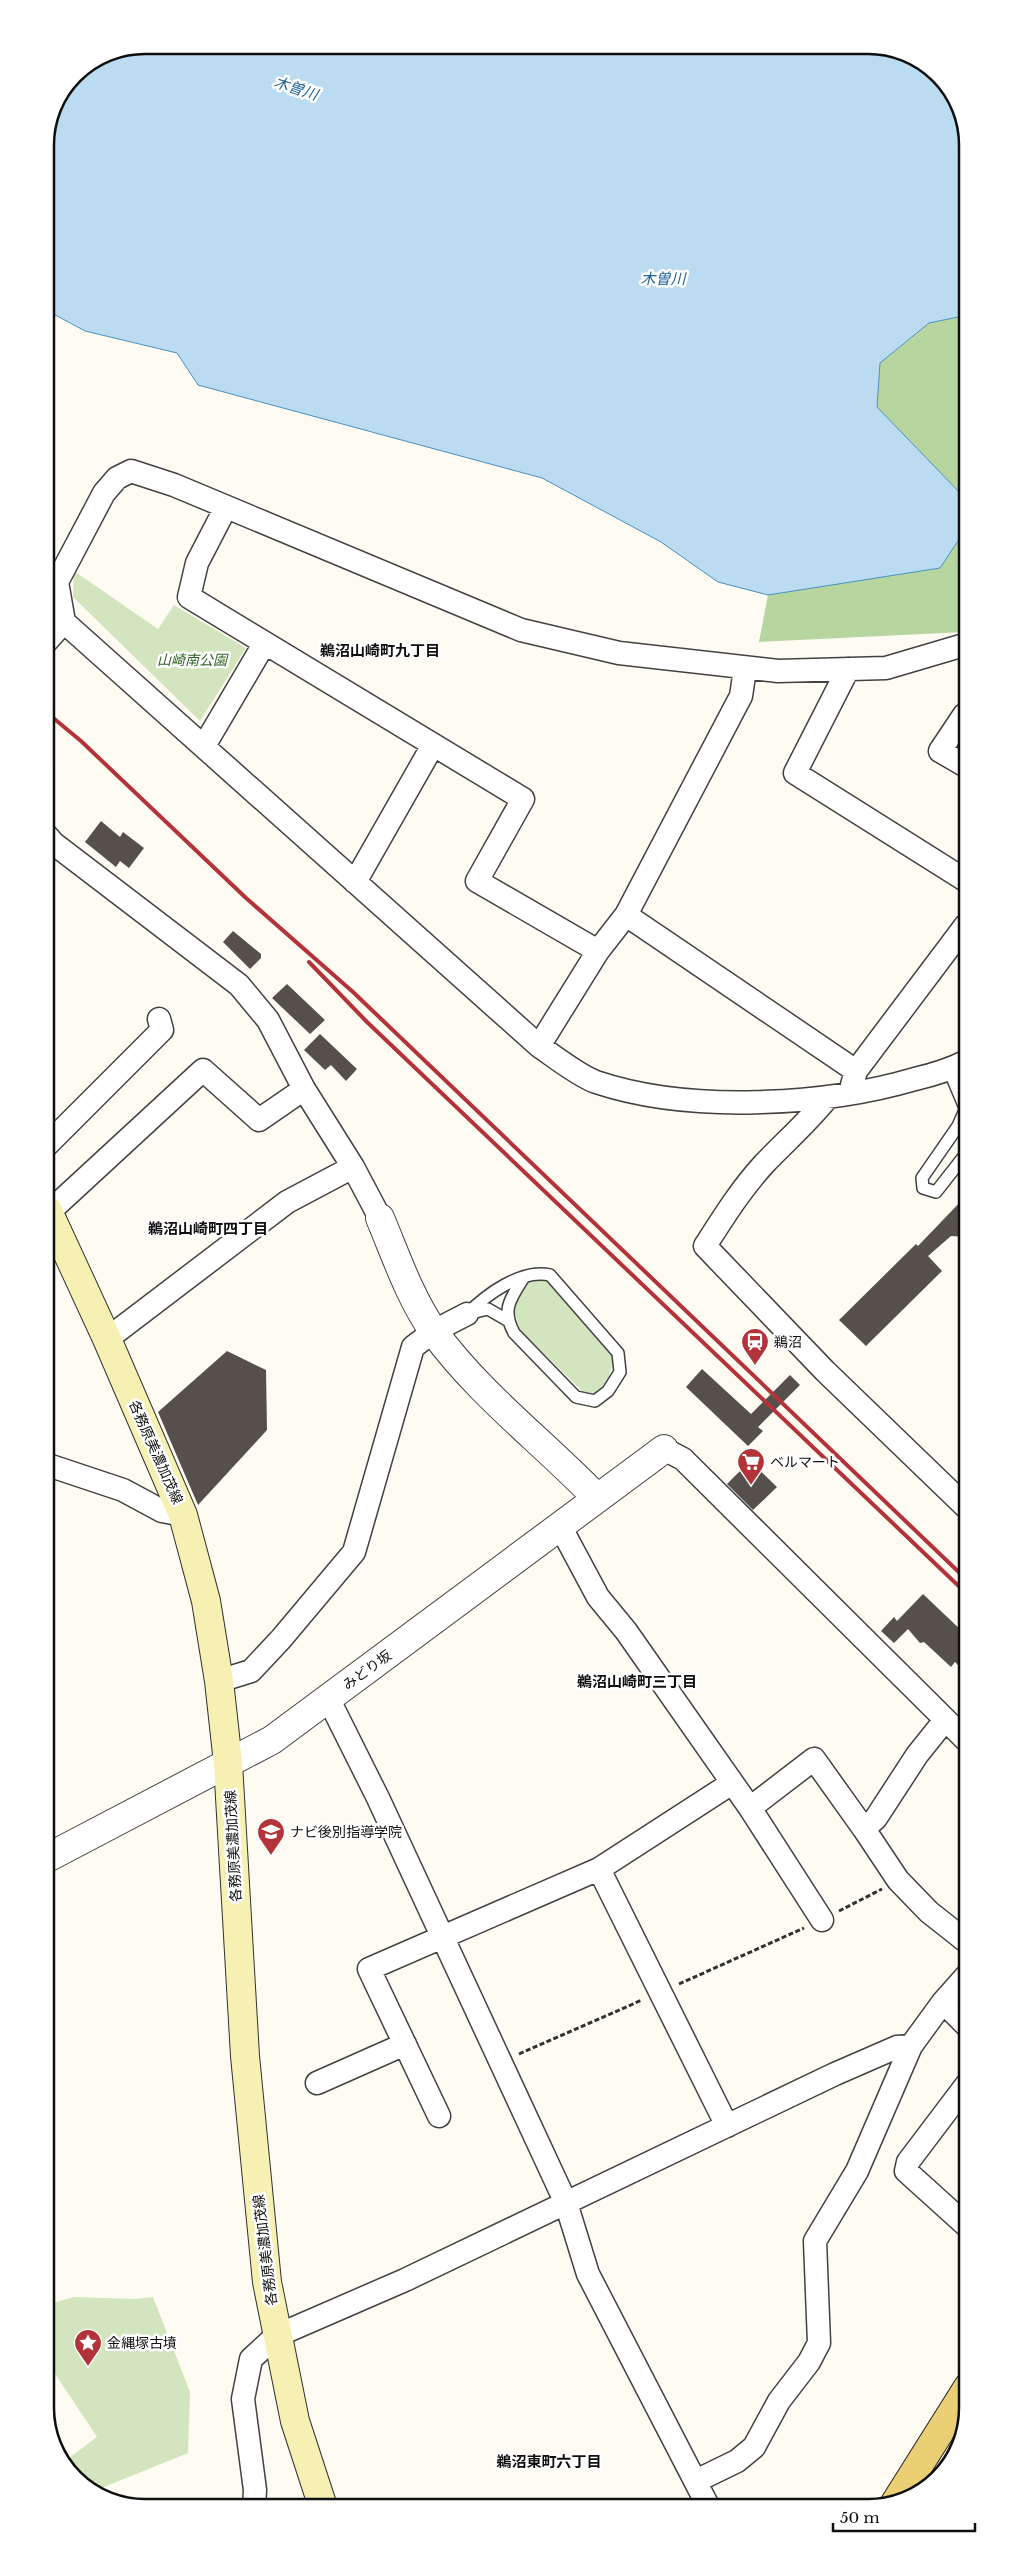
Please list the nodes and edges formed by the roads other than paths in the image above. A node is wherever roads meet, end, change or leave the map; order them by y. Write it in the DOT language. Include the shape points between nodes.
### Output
graph roads {
  1 [pos="226,507"];
  2 [pos="55,616"];
  3 [pos="264,644"];
  4 [pos="959,646"];
  5 [pos="746,669"];
  6 [pos="848,669"];
  7 [pos="959,722"];
  8 [pos="433,745"];
  9 [pos="204,746"];
  10 [pos="959,762"];
  11 [pos="54,844"];
  12 [pos="959,877"];
  13 [pos="355,882"];
  14 [pos="626,915"];
  15 [pos="959,934"];
  16 [pos="598,951"];
  17 [pos="159,1019"];
  18 [pos="539,1046"];
  19 [pos="959,1069"];
  20 [pos="856,1070"];
  21 [pos="304,1089"];
  22 [pos="850,1094"];
  23 [pos="828,1097"];
  24 [pos="959,1124"];
  25 [pos="54,1138"];
  26 [pos="959,1163"];
  27 [pos="353,1167"];
  28 [pos="54,1207"];
  29 [pos="380,1218"];
  30 [pos="54,1225"];
  31 [pos="524,1277"];
  32 [pos="467,1314"];
  33 [pos="507,1320"];
  34 [pos="434,1331"];
  35 [pos="107,1340"];
  36 [pos="664,1449"];
  37 [pos="54,1467"];
  38 [pos="597,1498"];
  39 [pos="959,1500"];
  40 [pos="184,1515"];
  41 [pos="560,1526"];
  42 [pos="219,1681"];
  43 [pos="328,1698"];
  44 [pos="945,1720"];
  45 [pos="959,1733"];
  46 [pos="228,1763"];
  47 [pos="732,1782"];
  48 [pos="750,1808"];
  49 [pos="864,1829"];
  50 [pos="54,1854"];
  51 [pos="599,1869"];
  52 [pos="822,1920"];
  53 [pos="442,1936"];
  54 [pos="959,1936"];
  55 [pos="959,1984"];
  56 [pos="942,2002"];
  57 [pos="959,2018"];
  58 [pos="405,2044"];
  59 [pos="911,2046"];
  60 [pos="317,2083"];
  61 [pos="959,2095"];
  62 [pos="439,2116"];
  63 [pos="727,2126"];
  64 [pos="566,2203"];
  65 [pos="959,2219"];
  66 [pos="276,2336"];
  67 [pos="959,2401"];
  68 [pos="696,2481"];
  69 [pos="901,2493"];
  70 [pos="255,2499"];
  71 [pos="321,2499"];
  72 [pos="705,2499"];
  1 -- 2 [label="street" via="131,471 117,478 104,493 57,582"];
  1 -- 3 [label="street" via="197,563 189,597"];
  1 -- 5 [label="street" via="521,630 619,653"];
  2 -- 9 [label="street"];
  3 -- 8 [label="street"];
  3 -- 9 [label="street"];
  4 -- 6 [label="street" via="886,668"];
  5 -- 6 [label="street" via="778,672"];
  5 -- 14 [label="street" via="741,696"];
  6 -- 12 [label="street" via="795,773"];
  7 -- 10 [label="street" via="940,751"];
  8 -- 13 [label="street"];
  8 -- 16 [label="street" via="523,799 477,881"];
  9 -- 13 [label="street"];
  11 -- 21 [label="street" via="239,985 268,1020"];
  13 -- 18 [label="street"];
  14 -- 16 [label="street"];
  14 -- 20 [label="street"];
  15 -- 20 [label="street"];
  16 -- 18 [label="street"];
  17 -- 25 [label="street" via="162,1030"];
  18 -- 23 [label="street" via="595,1082 653,1096 714,1103"];
  19 -- 22 [label="street"];
  20 -- 22 [label="street"];
  21 -- 27 [label="street"];
  21 -- 28 [label="street" via="259,1120 203,1070"];
  22 -- 23 [label="street"];
  23 -- 39 [label="street" via="763,1165 733,1202 705,1246 825,1371"];
  24 -- 26 [label="lane" via="922,1178 923,1188 936,1192"];
  27 -- 29 [label="street"];
  27 -- 35 [label="street" via="287,1202"];
  29 -- 34 [label="street" via="416,1301"];
  30 -- 35 [label="main road, 各務原美濃加茂線"];
  31 -- 32 [label="lane" via="485,1296"];
  31 -- 33 [label="lane" via="509,1300"];
  31 -- 33 [label="lane" via="540,1273 550,1275 618,1353 620,1372 608,1391 595,1400 576,1397 514,1333"];
  32 -- 33 [label="lane" via="488,1309"];
  32 -- 34 [label="street"];
  34 -- 38 [label="street" via="484,1388"];
  34 -- 42 [label="street" via="413,1347 354,1552 281,1639 250,1670"];
  35 -- 40 [label="main road, 各務原美濃加茂線"];
  36 -- 38 [label="street, みどり坂"];
  36 -- 44 [label="street" via="683,1458"];
  37 -- 40 [label="street" via="123,1490 162,1511"];
  38 -- 41 [label="street, みどり坂"];
  40 -- 42 [label="main road, 各務原美濃加茂線" via="206,1601"];
  41 -- 43 [label="street, みどり坂"];
  41 -- 47 [label="street" via="598,1597 626,1631"];
  42 -- 46 [label="main road, 各務原美濃加茂線"];
  43 -- 46 [label="street, みどり坂" via="272,1740"];
  43 -- 53 [label="street"];
  44 -- 45 [label="street"];
  44 -- 49 [label="street" via="876,1818"];
  46 -- 50 [label="street, みどり坂"];
  46 -- 66 [label="main road, 各務原美濃加茂線" via="245,2056 267,2282"];
  47 -- 48 [label="street"];
  47 -- 51 [label="street"];
  48 -- 49 [label="street" via="814,1759"];
  48 -- 52 [label="street"];
  49 -- 54 [label="street" via="898,1880 929,1912"];
  51 -- 53 [label="street"];
  51 -- 63 [label="street"];
  53 -- 58 [label="street" via="369,1969"];
  53 -- 64 [label="street"];
  55 -- 56 [label="street"];
  56 -- 57 [label="street"];
  56 -- 59 [label="street"];
  58 -- 60 [label="street"];
  58 -- 62 [label="street"];
  59 -- 63 [label="street" via="897,2047"];
  59 -- 68 [label="street" via="857,2171 815,2241 819,2343 810,2362 779,2401 754,2446 737,2461"];
  61 -- 65 [label="street" via="908,2162 906,2172"];
  63 -- 64 [label="street"];
  64 -- 66 [label="street"];
  64 -- 68 [label="street" via="588,2274"];
  66 -- 70 [label="street" via="251,2359 243,2399"];
  66 -- 71 [label="main road, 各務原美濃加茂線" via="295,2421"];
  67 -- 69 [label="main road"];
  68 -- 72 [label="street"];
}
